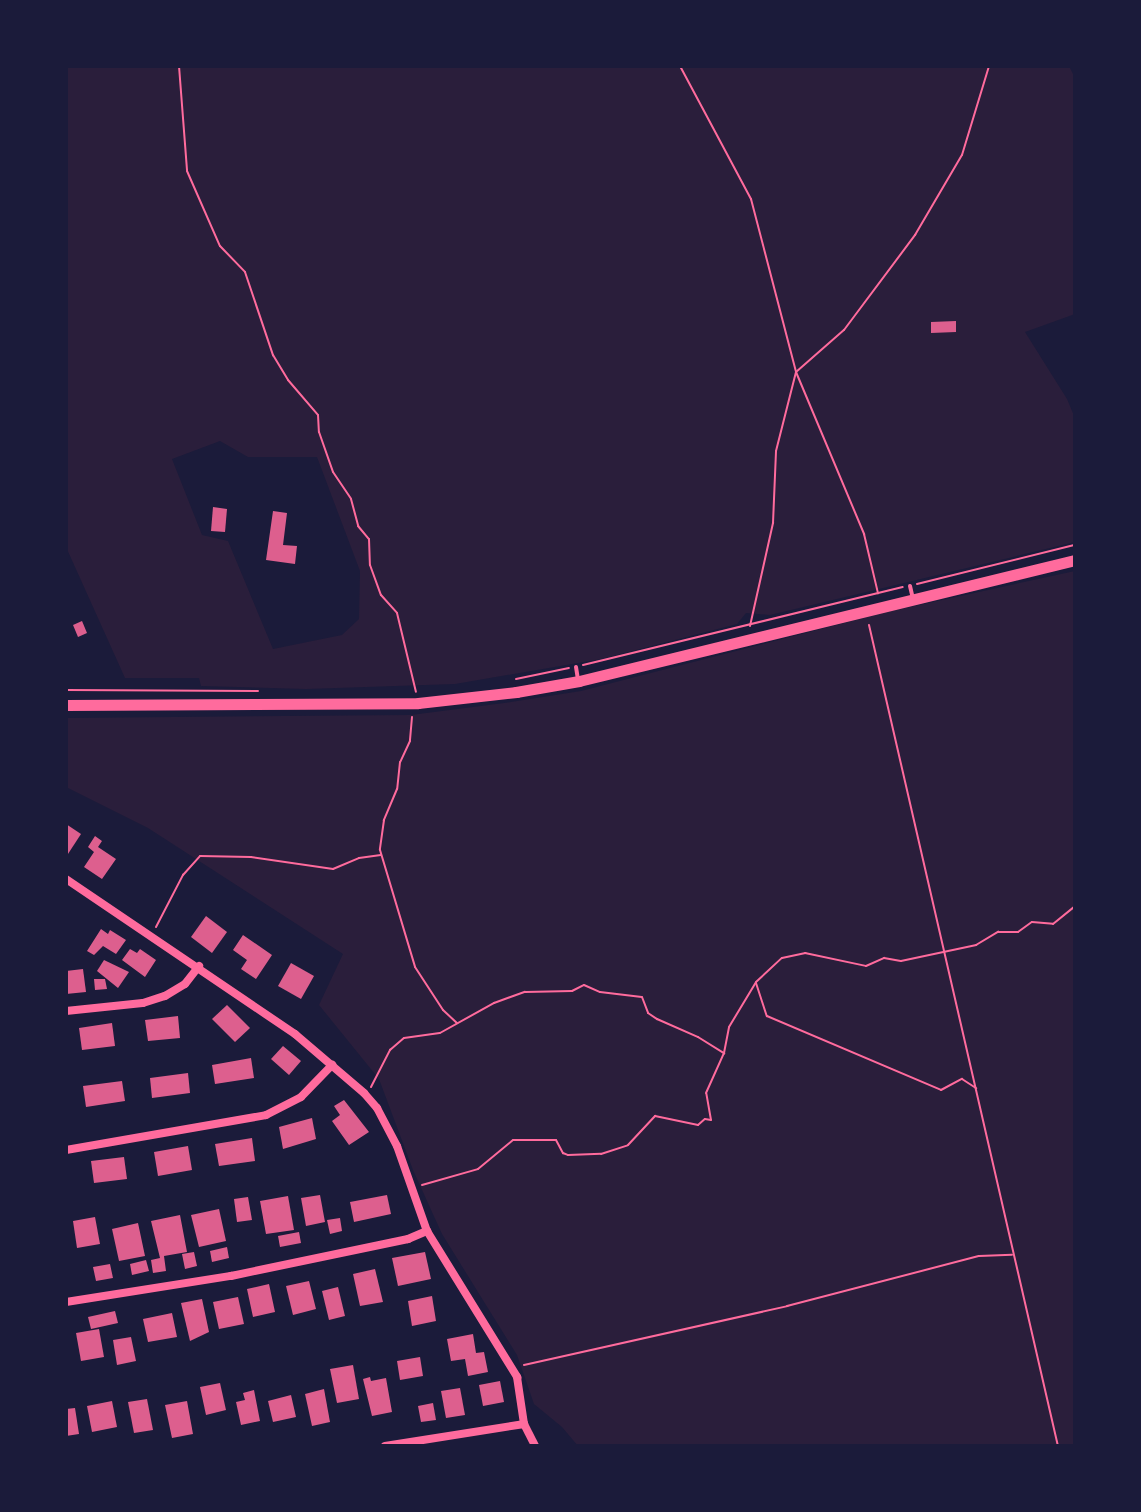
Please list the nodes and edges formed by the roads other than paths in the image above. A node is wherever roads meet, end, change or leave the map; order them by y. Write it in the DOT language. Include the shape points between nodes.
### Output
graph roads {
  1 [pos="1075,560"];
  2 [pos="910,586"];
  3 [pos="914,600"];
  4 [pos="576,667"];
  5 [pos="514,679"];
  6 [pos="579,681"];
  7 [pos="516,692"];
  8 [pos="66,705"];
  9 [pos="66,879"];
  10 [pos="199,966"];
  11 [pos="66,1011"];
  12 [pos="332,1065"];
  13 [pos="66,1150"];
  14 [pos="427,1231"];
  15 [pos="66,1302"];
  16 [pos="524,1424"];
  17 [pos="385,1446"];
  18 [pos="535,1446"];
  1 -- 3 [label="main road"];
  2 -- 3 [label="lane"];
  3 -- 6 [label="main road"];
  4 -- 6 [label="lane"];
  5 -- 7 [label="lane"];
  6 -- 7 [label="main road"];
  7 -- 8 [label="main road"];
  9 -- 10 [label="street"];
  10 -- 11 [label="street" via="185,984 165,996"];
  10 -- 12 [label="street"];
  12 -- 13 [label="street" via="301,1097 266,1115"];
  12 -- 14 [label="street" via="377,1108 397,1146"];
  14 -- 15 [label="street" via="231,1276"];
  14 -- 16 [label="street" via="511,1368 523,1401"];
  16 -- 17 [label="street"];
  16 -- 18 [label="street"];
}
